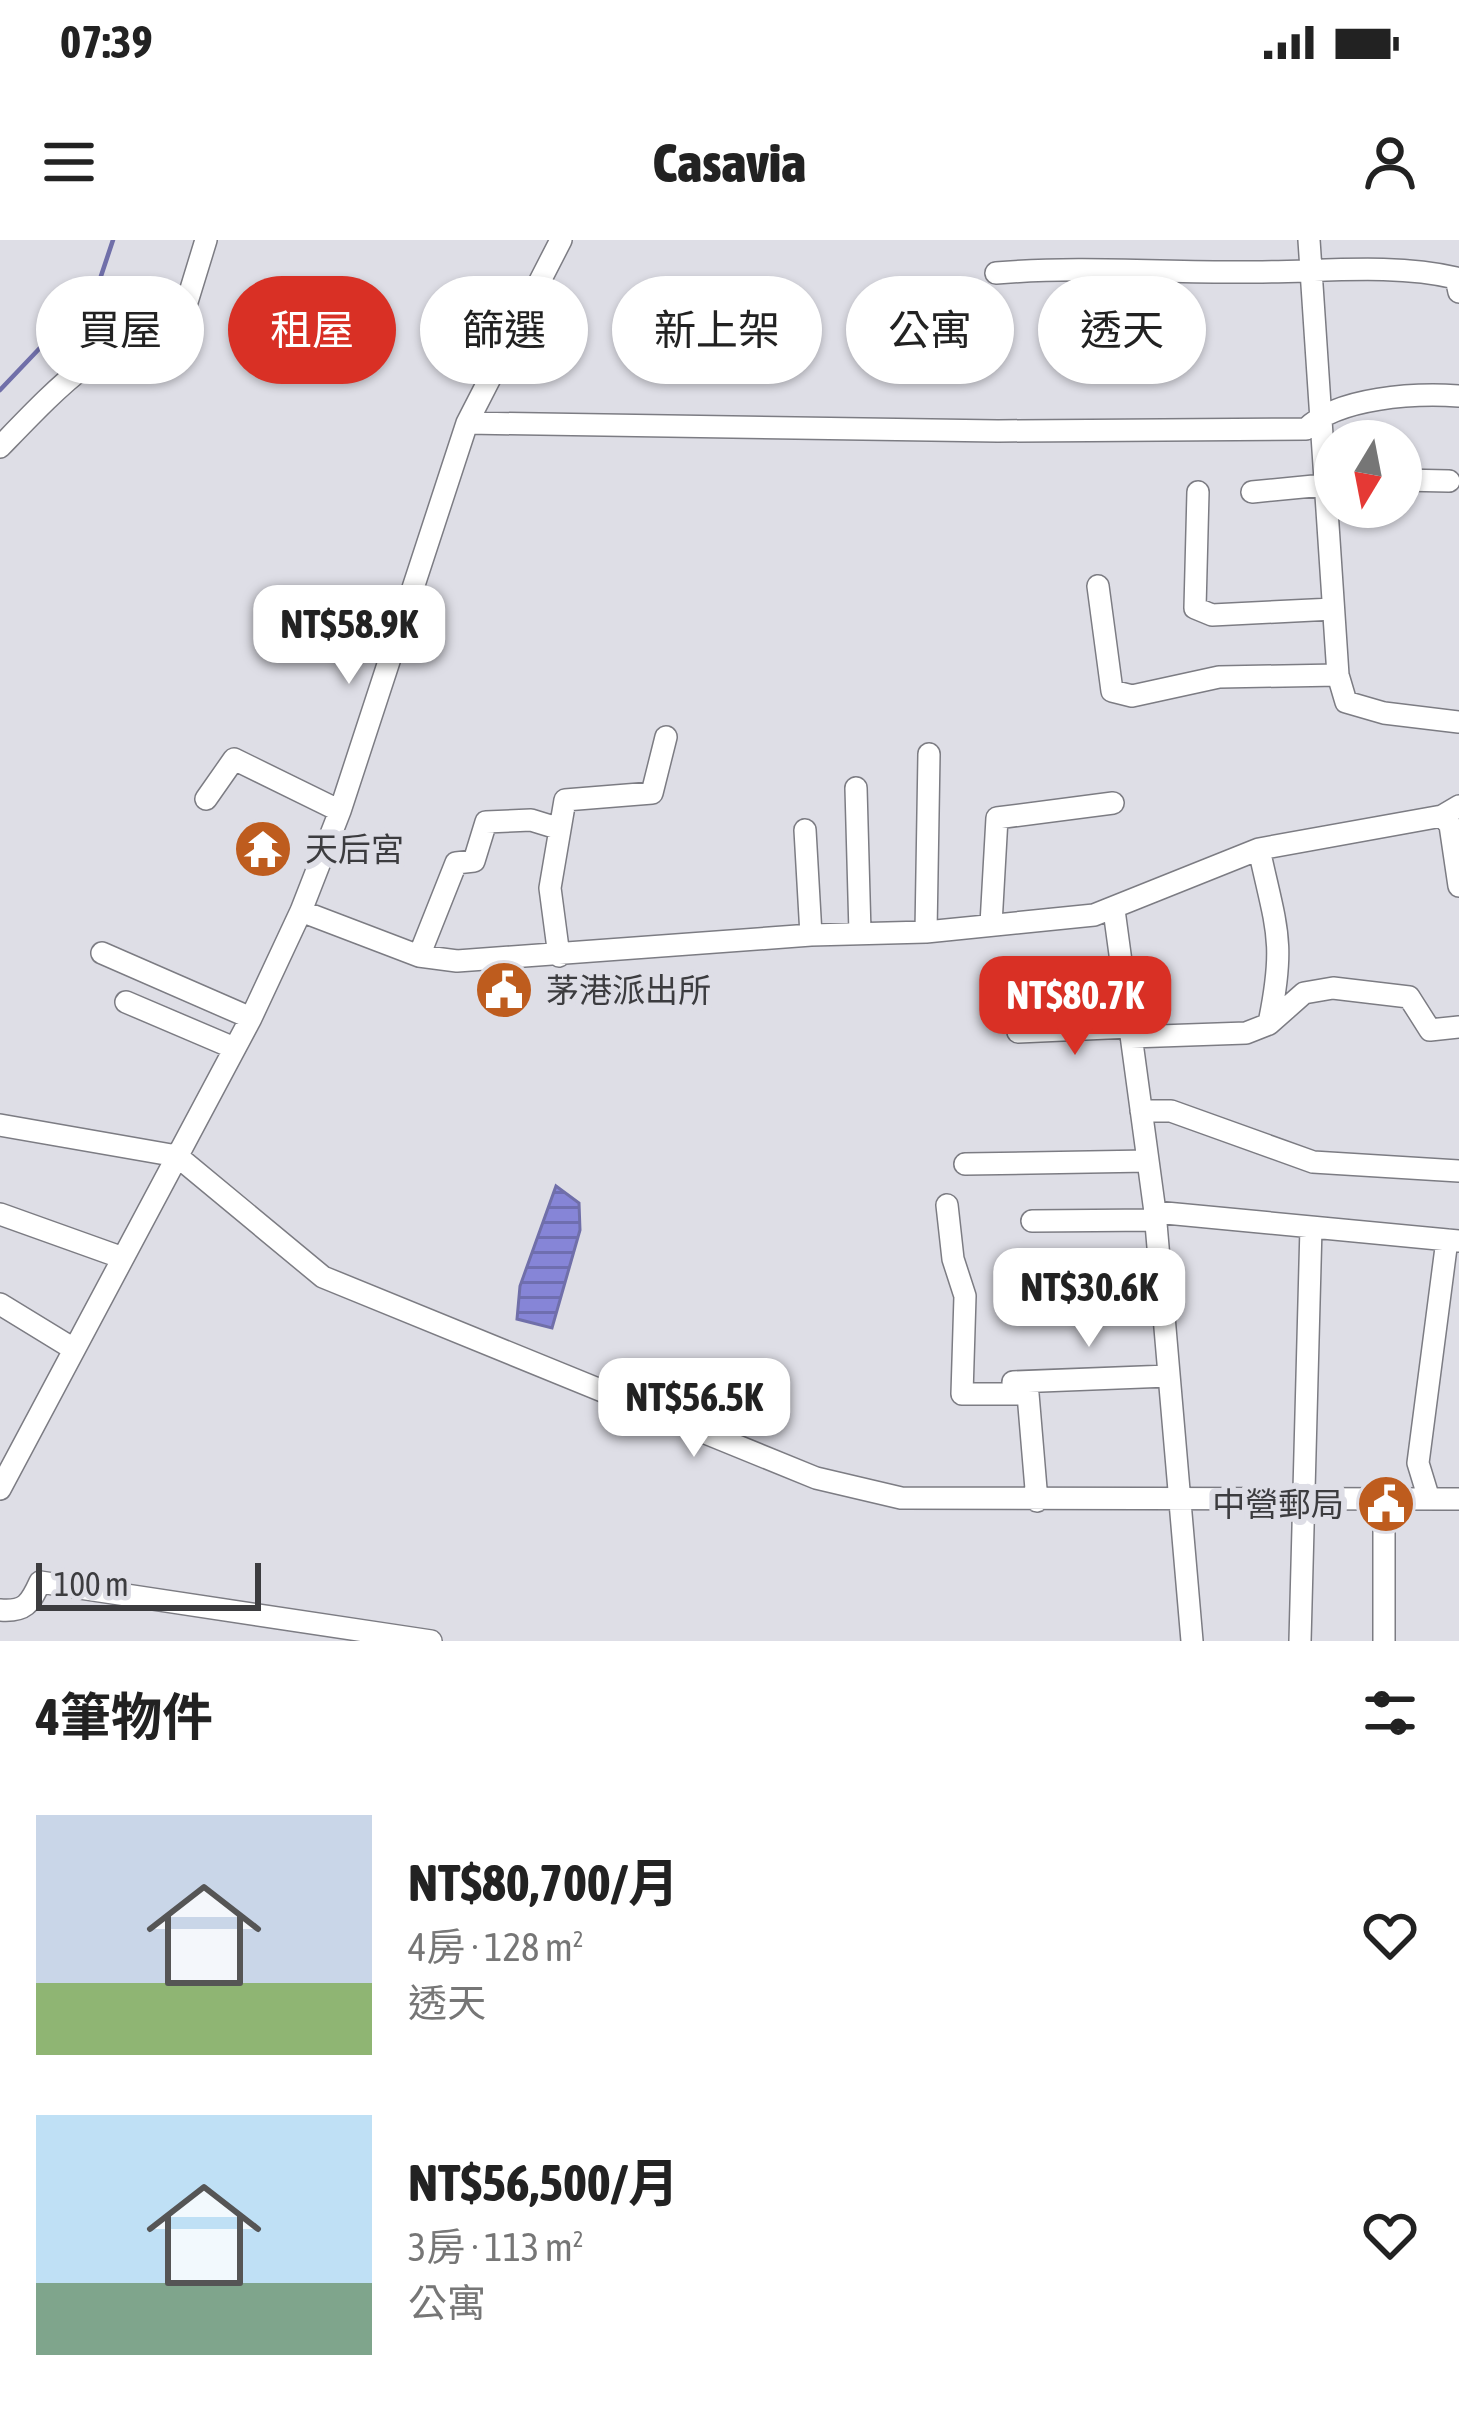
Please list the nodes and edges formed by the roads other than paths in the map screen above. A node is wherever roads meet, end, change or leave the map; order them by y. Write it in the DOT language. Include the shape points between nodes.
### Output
graph roads {
  1 [pos="206,240"];
  2 [pos="561,240"];
  3 [pos="1309,240"];
  4 [pos="1311,272"];
  5 [pos="996,273"];
  6 [pos="1459,292"];
  7 [pos="1459,396"];
  8 [pos="1322,413"];
  9 [pos="1323,420"];
  10 [pos="467,423"];
  11 [pos="0,447"];
  12 [pos="1422,480"];
  13 [pos="1449,481"];
  14 [pos="1314,486"];
  15 [pos="1198,492"];
  16 [pos="1252,492"];
  17 [pos="1331,528"];
  18 [pos="1098,586"];
  19 [pos="1333,609"];
  20 [pos="1338,675"];
  21 [pos="1459,722"];
  22 [pos="667,737"];
  23 [pos="928,754"];
  24 [pos="856,788"];
  25 [pos="206,799"];
  26 [pos="1113,803"];
  27 [pos="340,811"];
  28 [pos="1450,811"];
  29 [pos="557,829"];
  30 [pos="805,830"];
  31 [pos="1259,849"];
  32 [pos="1459,886"];
  33 [pos="1114,910"];
  34 [pos="301,911"];
  35 [pos="991,924"];
  36 [pos="926,932"];
  37 [pos="860,933"];
  38 [pos="811,934"];
  39 [pos="102,953"];
  40 [pos="419,956"];
  41 [pos="559,956"];
  42 [pos="126,1002"];
  43 [pos="251,1018"];
  44 [pos="1269,1024"];
  45 [pos="1459,1027"];
  46 [pos="1018,1032"];
  47 [pos="1131,1032"];
  48 [pos="234,1048"];
  49 [pos="1142,1111"];
  50 [pos="0,1125"];
  51 [pos="177,1156"];
  52 [pos="1148,1161"];
  53 [pos="965,1164"];
  54 [pos="1459,1171"];
  55 [pos="946,1205"];
  56 [pos="0,1214"];
  57 [pos="1155,1216"];
  58 [pos="1032,1221"];
  59 [pos="1311,1227"];
  60 [pos="1453,1240"];
  61 [pos="123,1258"];
  62 [pos="0,1304"];
  63 [pos="72,1348"];
  64 [pos="1168,1376"];
  65 [pos="1013,1382"];
  66 [pos="0,1428"];
  67 [pos="23,1439"];
  68 [pos="1,1485"];
  69 [pos="1300,1497"];
  70 [pos="1429,1499"];
  71 [pos="1459,1499"];
  72 [pos="1384,1500"];
  73 [pos="1036,1501"];
  74 [pos="1179,1501"];
  75 [pos="0,1610"];
  76 [pos="431,1641"];
  77 [pos="1192,1641"];
  78 [pos="1300,1641"];
  79 [pos="1384,1641"];
  1 -- 11 [label="street" via="182,314 82,363"];
  2 -- 10 [label="street"];
  3 -- 4 [label="street"];
  4 -- 5 [label="street"];
  4 -- 6 [label="street" via="1417,269 1456,278"];
  4 -- 8 [label="street"];
  7 -- 8 [label="street"];
  8 -- 9 [label="street"];
  8 -- 10 [label="street" via="1306,429"];
  10 -- 27 [label="street"];
  12 -- 13 [label="street"];
  14 -- 16 [label="street"];
  15 -- 19 [label="street" via="1196,608 1212,615"];
  17 -- 19 [label="street"];
  18 -- 20 [label="street" via="1112,691 1132,696 1219,677"];
  19 -- 20 [label="street"];
  20 -- 21 [label="street" via="1346,702"];
  22 -- 29 [label="street" via="652,793 565,800"];
  23 -- 36 [label="street"];
  24 -- 37 [label="street"];
  25 -- 27 [label="street" via="234,759"];
  26 -- 35 [label="street" via="997,818"];
  27 -- 34 [label="street"];
  28 -- 31 [label="street"];
  28 -- 32 [label="street"];
  29 -- 40 [label="street" via="531,820 486,822 474,862 456,862"];
  29 -- 41 [label="street" via="550,888"];
  30 -- 38 [label="street"];
  31 -- 33 [label="street"];
  31 -- 44 [label="street" via="1282,963"];
  33 -- 35 [label="street"];
  33 -- 47 [label="street"];
  34 -- 40 [label="street"];
  34 -- 43 [label="street"];
  35 -- 36 [label="street"];
  36 -- 37 [label="street"];
  37 -- 38 [label="street"];
  38 -- 41 [label="street"];
  39 -- 43 [label="street"];
  40 -- 41 [label="street"];
  42 -- 48 [label="street"];
  43 -- 48 [label="street"];
  44 -- 45 [label="street" via="1304,992 1334,988 1409,997 1430,1030"];
  44 -- 47 [label="street" via="1246,1033"];
  46 -- 47 [label="street"];
  47 -- 49 [label="street"];
  48 -- 51 [label="street"];
  49 -- 52 [label="street"];
  49 -- 54 [label="street" via="1171,1111 1313,1162"];
  50 -- 51 [label="street"];
  51 -- 61 [label="street"];
  51 -- 73 [label="street" via="322,1277 362,1296 817,1478 901,1498"];
  52 -- 53 [label="street"];
  52 -- 57 [label="street"];
  55 -- 73 [label="street" via="965,1296 962,1394 1028,1394"];
  56 -- 61 [label="street"];
  57 -- 58 [label="street"];
  57 -- 59 [label="street"];
  57 -- 64 [label="street"];
  59 -- 60 [label="street"];
  59 -- 69 [label="street"];
  60 -- 70 [label="street" via="1418,1463"];
  61 -- 63 [label="street"];
  62 -- 63 [label="street"];
  63 -- 67 [label="street"];
  64 -- 65 [label="street"];
  64 -- 74 [label="street"];
  66 -- 67 [label="street"];
  67 -- 68 [label="street"];
  69 -- 72 [label="street"];
  69 -- 74 [label="street"];
  69 -- 78 [label="street"];
  70 -- 71 [label="street"];
  70 -- 72 [label="street"];
  72 -- 79 [label="street"];
  73 -- 74 [label="street"];
  74 -- 77 [label="street"];
  75 -- 76 [label="street" via="31,1603 40,1582"];
}
